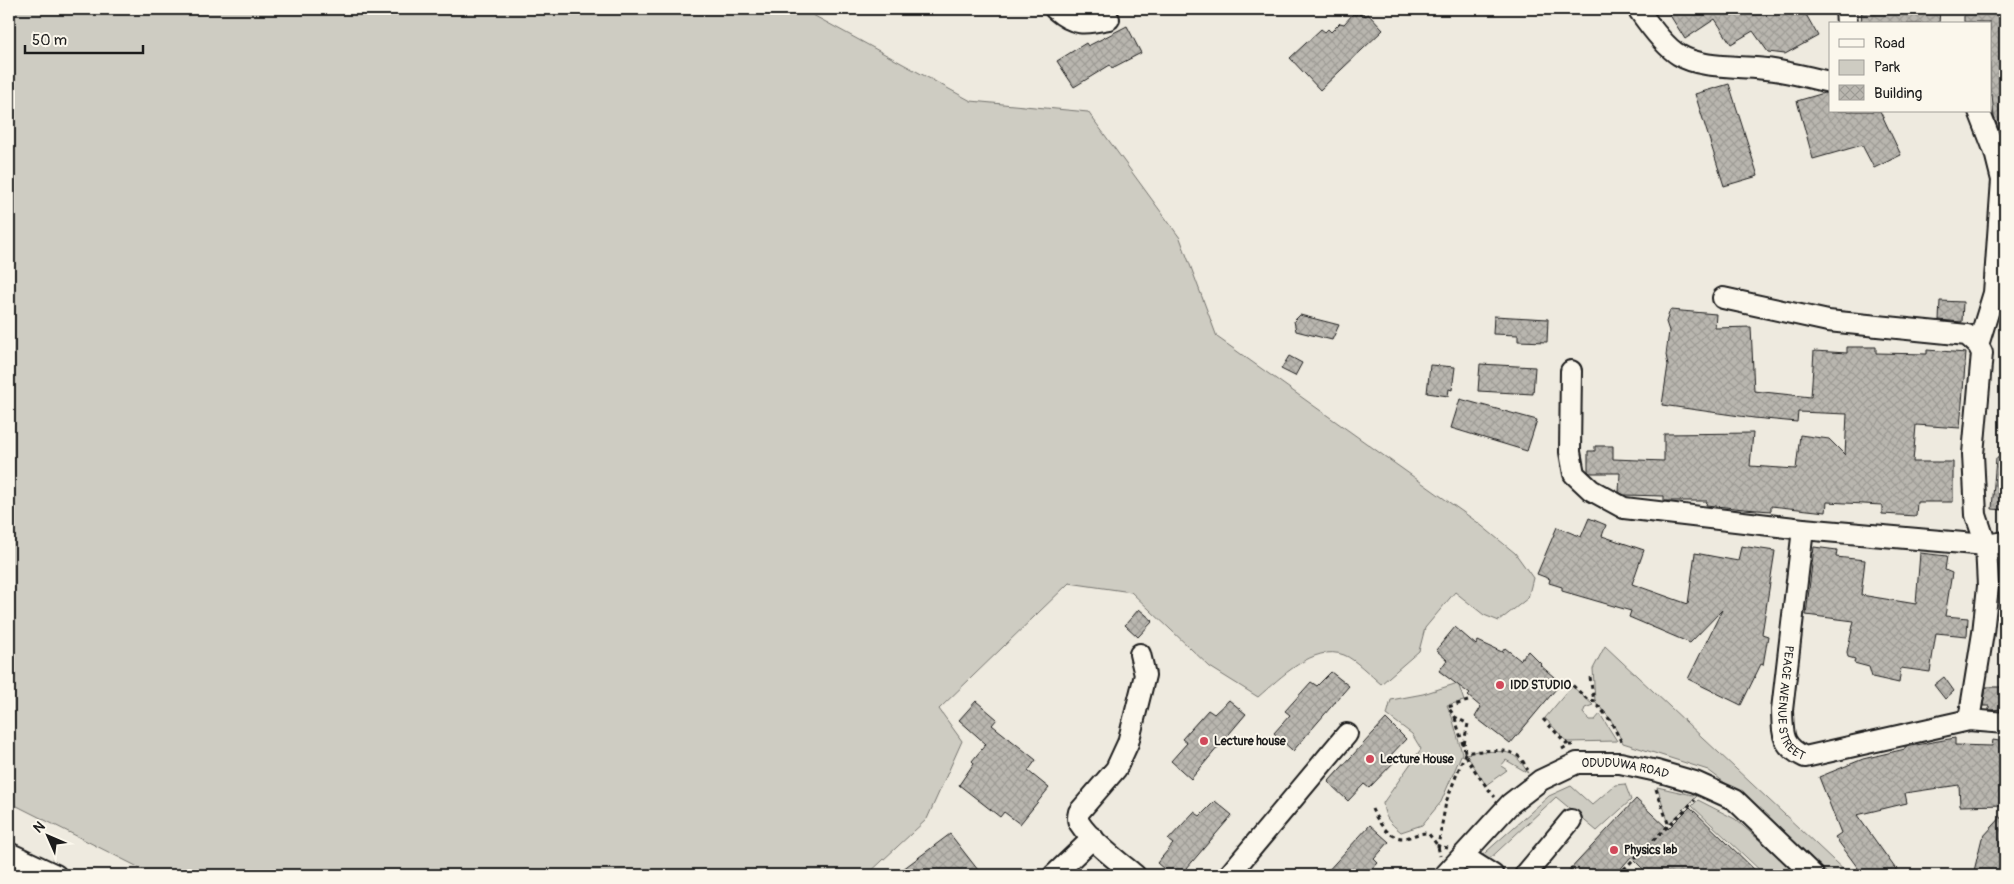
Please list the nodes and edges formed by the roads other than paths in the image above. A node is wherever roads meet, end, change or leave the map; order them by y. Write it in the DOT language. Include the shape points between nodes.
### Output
graph roads {
  1 [pos="1055,9"];
  2 [pos="1638,9"];
  3 [pos="1846,9"];
  4 [pos="1109,19"];
  5 [pos="1847,22"];
  6 [pos="1829,82"];
  7 [pos="1979,112"];
  8 [pos="1723,298"];
  9 [pos="1978,345"];
  10 [pos="1571,371"];
  11 [pos="1803,530"];
  12 [pos="2005,542"];
  13 [pos="1986,545"];
  14 [pos="1140,654"];
  15 [pos="1969,720"];
  16 [pos="2005,723"];
  17 [pos="1347,734"];
  18 [pos="1571,820"];
  19 [pos="1093,838"];
  20 [pos="9,852"];
  21 [pos="1463,856"];
  22 [pos="1443,870"];
  23 [pos="56,875"];
  24 [pos="1054,875"];
  25 [pos="1135,875"];
  26 [pos="1229,875"];
  27 [pos="1493,875"];
  28 [pos="1525,875"];
  29 [pos="1813,875"];
  1 -- 4 [label="street" via="1075,22 1086,24"];
  2 -- 6 [label="street" via="1670,47 1688,59 1773,70"];
  3 -- 5 [label="street"];
  7 -- 9 [label="street" via="2002,180 1994,294"];
  8 -- 9 [label="street" via="1828,321 1967,335"];
  9 -- 13 [label="street" via="1982,353 1973,454 1976,515"];
  10 -- 11 [label="street" via="1570,452 1574,474 1591,490 1624,508"];
  11 -- 13 [label="street"];
  11 -- 15 [label="street, PEACE AVENUE STREET" via="1782,710 1783,737 1792,751 1804,757"];
  12 -- 13 [label="street"];
  13 -- 15 [label="street" via="1987,595"];
  14 -- 19 [label="street" via="1145,675 1128,743 1116,769 1079,812 1080,824"];
  15 -- 16 [label="street, PEACE AVENUE STREET"];
  17 -- 26 [label="street"];
  18 -- 28 [label="street"];
  19 -- 24 [label="street"];
  19 -- 25 [label="street"];
  20 -- 23 [label="street"];
  21 -- 22 [label="street, ODUDUWA ROAD"];
  21 -- 27 [label="street"];
  21 -- 29 [label="street, ODUDUWA ROAD" via="1510,804 1541,780 1577,763 1620,763 1695,782 1735,800"];
}
